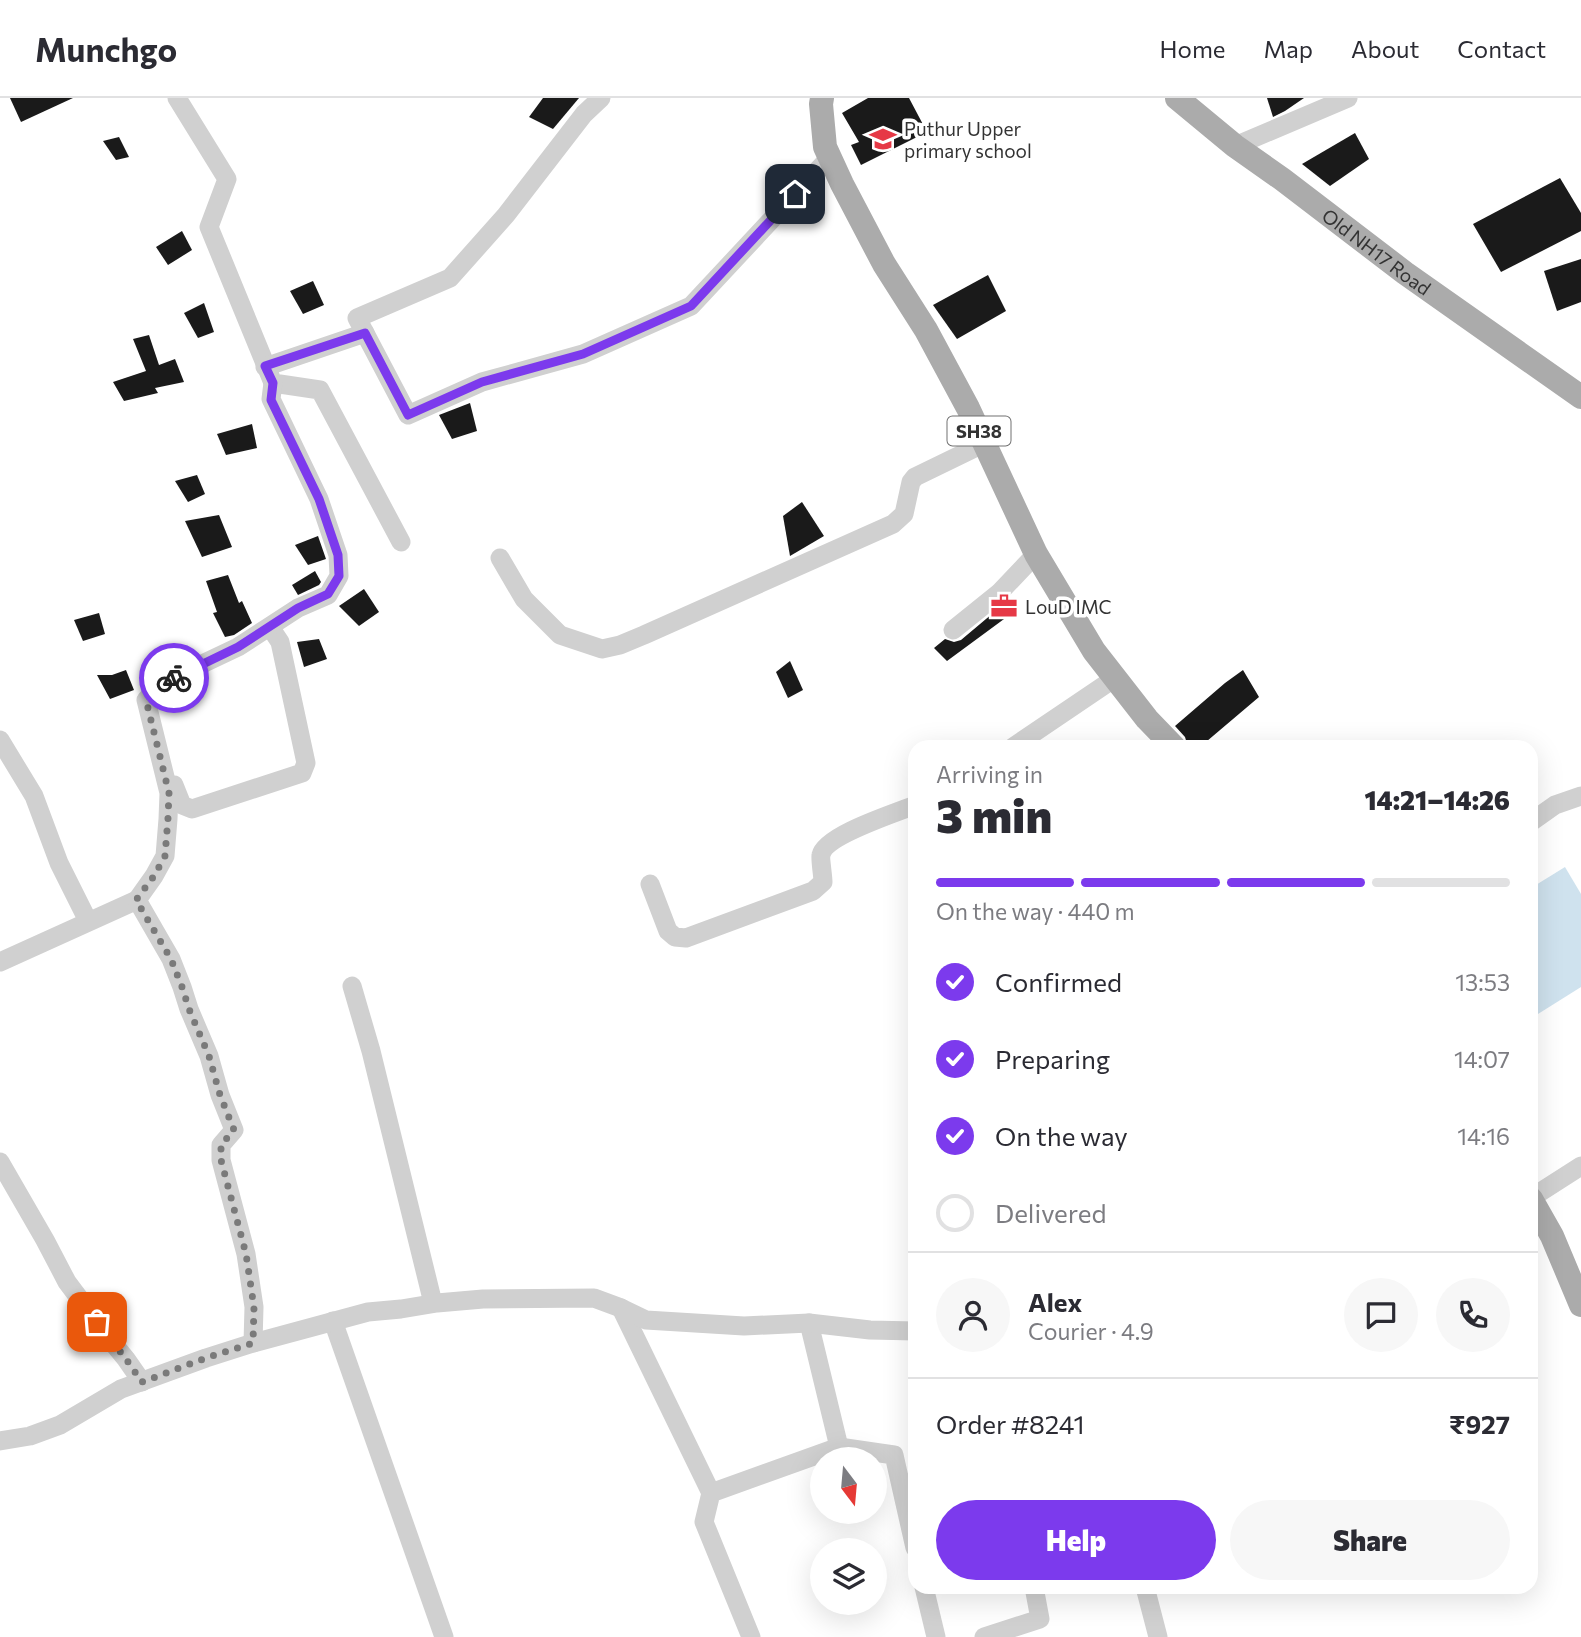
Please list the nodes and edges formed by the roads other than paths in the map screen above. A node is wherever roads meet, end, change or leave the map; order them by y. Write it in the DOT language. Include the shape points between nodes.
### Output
graph roads {
  1 [pos="177,98"];
  2 [pos="601,98"];
  3 [pos="822,98"];
  4 [pos="1177,98"];
  5 [pos="1348,98"];
  6 [pos="1235,146"];
  7 [pos="830,157"];
  8 [pos="365,333"];
  9 [pos="269,374"];
  10 [pos="1581,397"];
  11 [pos="985,443"];
  12 [pos="401,542"];
  13 [pos="1036,554"];
  14 [pos="500,558"];
  15 [pos="270,627"];
  16 [pos="953,630"];
  17 [pos="1115,678"];
  18 [pos="0,740"];
  19 [pos="1023,740"];
  20 [pos="1167,740"];
  21 [pos="167,785"];
  22 [pos="1581,796"];
  23 [pos="908,808"];
  24 [pos="1538,817"];
  25 [pos="650,884"];
  26 [pos="136,900"];
  27 [pos="88,921"];
  28 [pos="0,962"];
  29 [pos="352,986"];
  30 [pos="0,1162"];
  31 [pos="1581,1166"];
  32 [pos="1538,1194"];
  33 [pos="1538,1211"];
  34 [pos="433,1303"];
  35 [pos="1581,1305"];
  36 [pos="621,1308"];
  37 [pos="333,1321"];
  38 [pos="809,1324"];
  39 [pos="908,1331"];
  40 [pos="253,1343"];
  41 [pos="142,1382"];
  42 [pos="0,1441"];
  43 [pos="839,1447"];
  44 [pos="887,1454"];
  45 [pos="810,1458"];
  46 [pos="712,1493"];
  47 [pos="908,1517"];
  48 [pos="926,1594"];
  49 [pos="1036,1594"];
  50 [pos="1147,1594"];
  51 [pos="444,1637"];
  52 [pos="751,1637"];
  53 [pos="936,1637"];
  54 [pos="984,1637"];
  55 [pos="1157,1637"];
  1 -- 9 [label="street" via="227,179 209,227"];
  2 -- 8 [label="street" via="450,278 358,318"];
  3 -- 7 [label="main road, SH38" via="825,147"];
  4 -- 6 [label="main road, Old NH17 Road"];
  5 -- 6 [label="street"];
  6 -- 10 [label="main road, Old NH17 Road"];
  7 -- 8 [label="street" via="691,306 583,354 482,382 408,415"];
  7 -- 11 [label="main road, SH38" via="884,264 926,330"];
  8 -- 9 [label="street"];
  9 -- 12 [label="street" via="320,390"];
  9 -- 15 [label="street" via="271,400 319,499 338,555 339,576 328,594"];
  11 -- 13 [label="main road, SH38"];
  11 -- 14 [label="street" via="915,477 904,514 893,524 620,645 602,649 561,635 524,599"];
  13 -- 16 [label="street" via="999,593"];
  13 -- 17 [label="main road, SH38"];
  15 -- 21 [label="street" via="160,684 146,700"];
  15 -- 21 [label="street" via="280,642 306,763 302,773 192,809 182,805 174,785"];
  17 -- 19 [label="street"];
  17 -- 20 [label="main road, SH38"];
  18 -- 27 [label="street" via="34,796 59,863"];
  21 -- 26 [label="street" via="165,856"];
  22 -- 24 [label="street"];
  23 -- 25 [label="street" via="826,844 821,856 823,882 813,891 687,938 668,931"];
  26 -- 27 [label="street"];
  26 -- 40 [label="street" via="171,959 234,1130 221,1145 221,1160 246,1254 254,1307"];
  27 -- 28 [label="street"];
  29 -- 34 [label="street"];
  30 -- 41 [label="street" via="67,1283"];
  31 -- 32 [label="street"];
  33 -- 35 [label="main road"];
  34 -- 36 [label="street" via="594,1298"];
  34 -- 37 [label="street"];
  36 -- 38 [label="street" via="646,1320 744,1326"];
  36 -- 46 [label="street"];
  37 -- 40 [label="street"];
  37 -- 51 [label="street"];
  38 -- 39 [label="street"];
  38 -- 43 [label="street"];
  40 -- 41 [label="street"];
  41 -- 42 [label="street" via="121,1389 60,1425"];
  44 -- 47 [label="street" via="894,1455"];
  45 -- 46 [label="street"];
  46 -- 52 [label="street" via="704,1522"];
  48 -- 53 [label="street"];
  49 -- 54 [label="street" via="1041,1619"];
  50 -- 55 [label="street"];
}
